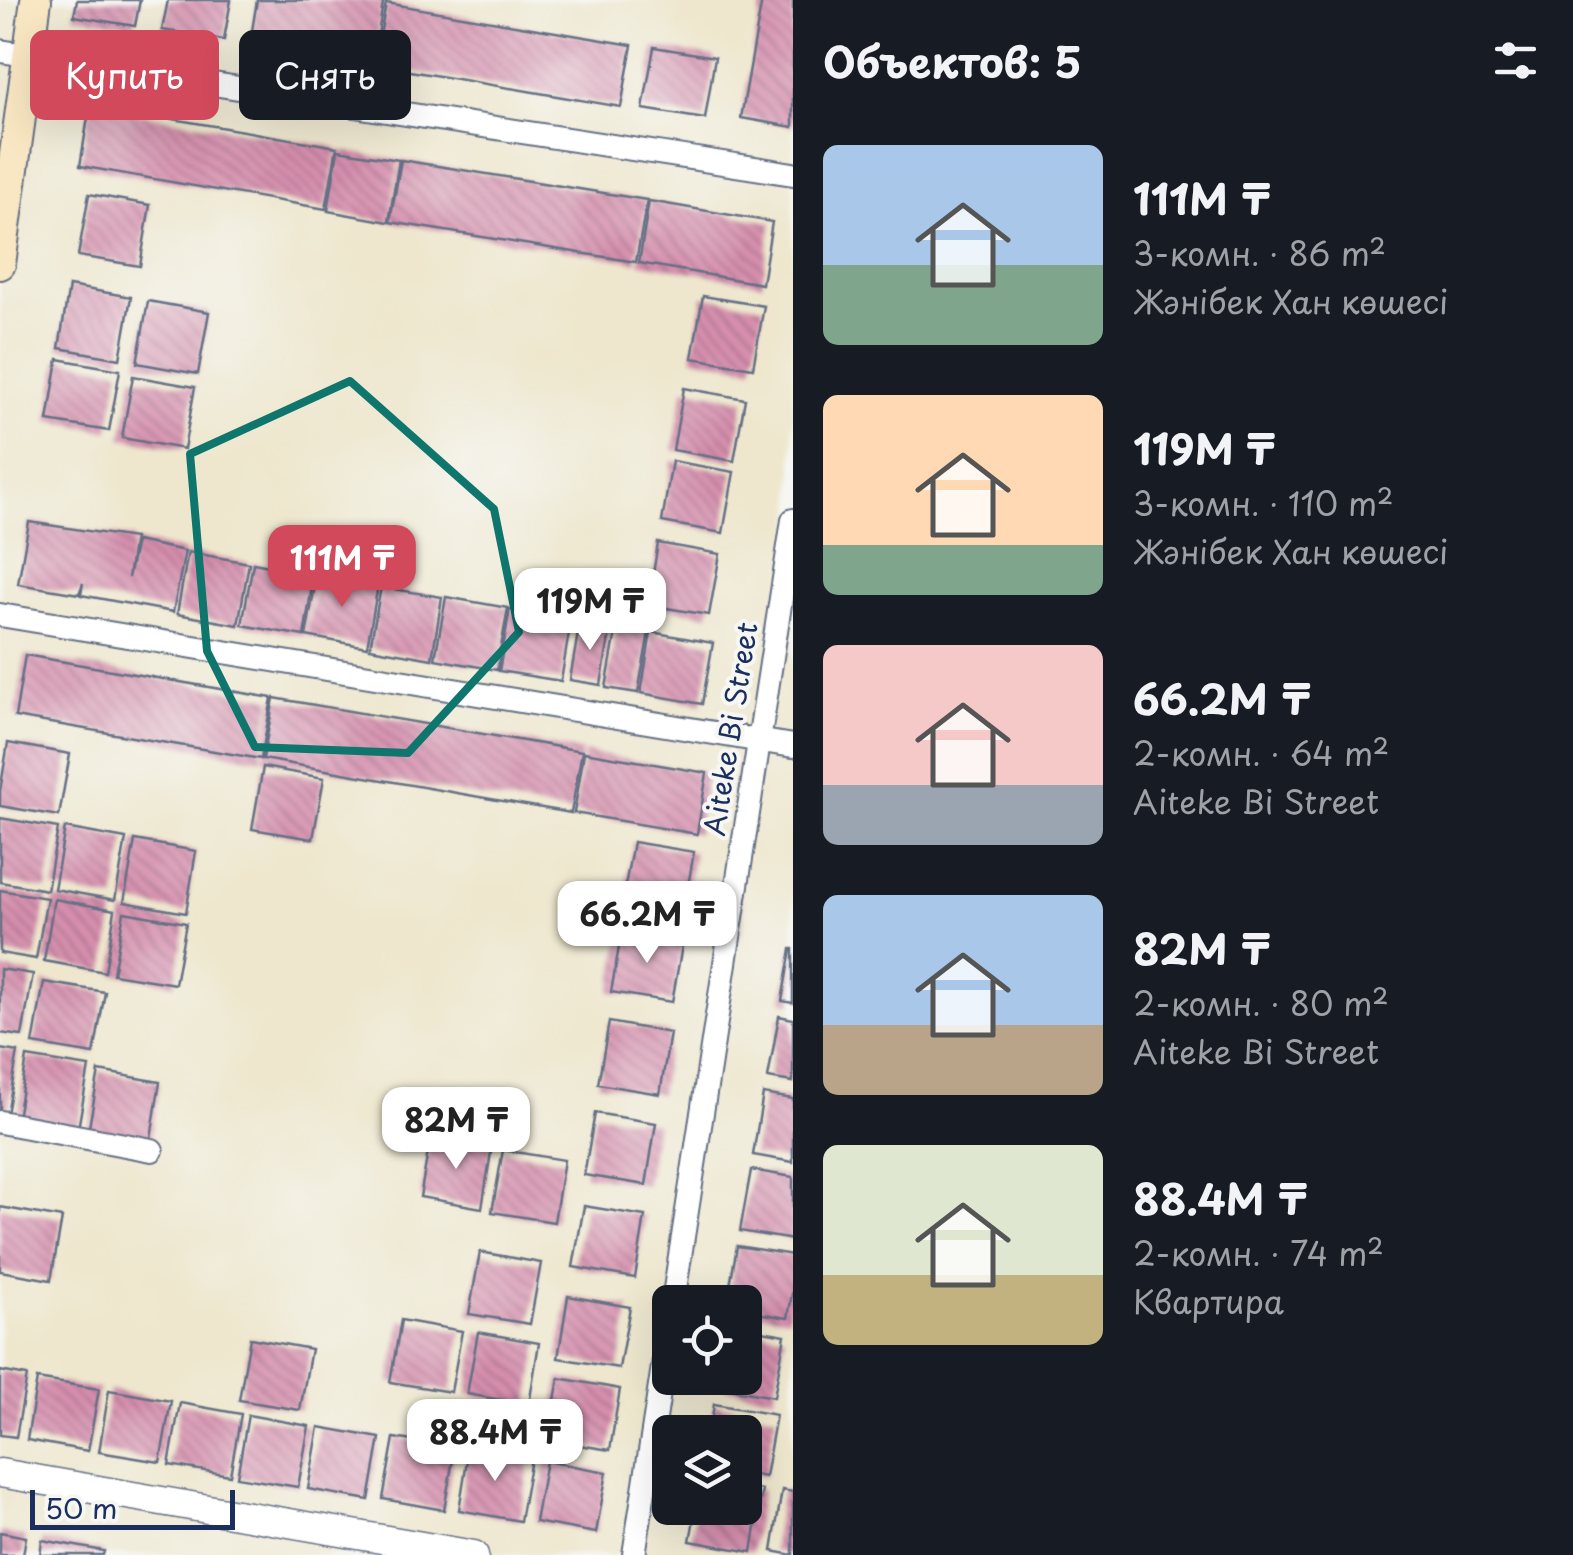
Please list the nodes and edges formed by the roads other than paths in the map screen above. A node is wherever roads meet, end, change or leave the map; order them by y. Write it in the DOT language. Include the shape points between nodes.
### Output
graph roads {
  1 [pos="36,0"];
  2 [pos="14,54"];
  3 [pos="793,174"];
  4 [pos="0,264"];
  5 [pos="793,520"];
  6 [pos="0,615"];
  7 [pos="759,739"];
  8 [pos="793,746"];
  9 [pos="0,1122"];
  10 [pos="152,1150"];
  11 [pos="676,1285"];
  12 [pos="659,1395"];
  13 [pos="0,1473"];
  14 [pos="474,1555"];
  15 [pos="634,1555"];
  1 -- 2 [label="main road"];
  2 -- 3 [label="street"];
  2 -- 4 [label="main road"];
  5 -- 7 [label="street, Aiteke Bi Street"];
  6 -- 7 [label="street"];
  7 -- 8 [label="street"];
  7 -- 11 [label="street, Aiteke Bi Street"];
  9 -- 10 [label="street"];
  12 -- 15 [label="street"];
  13 -- 14 [label="street"];
}
